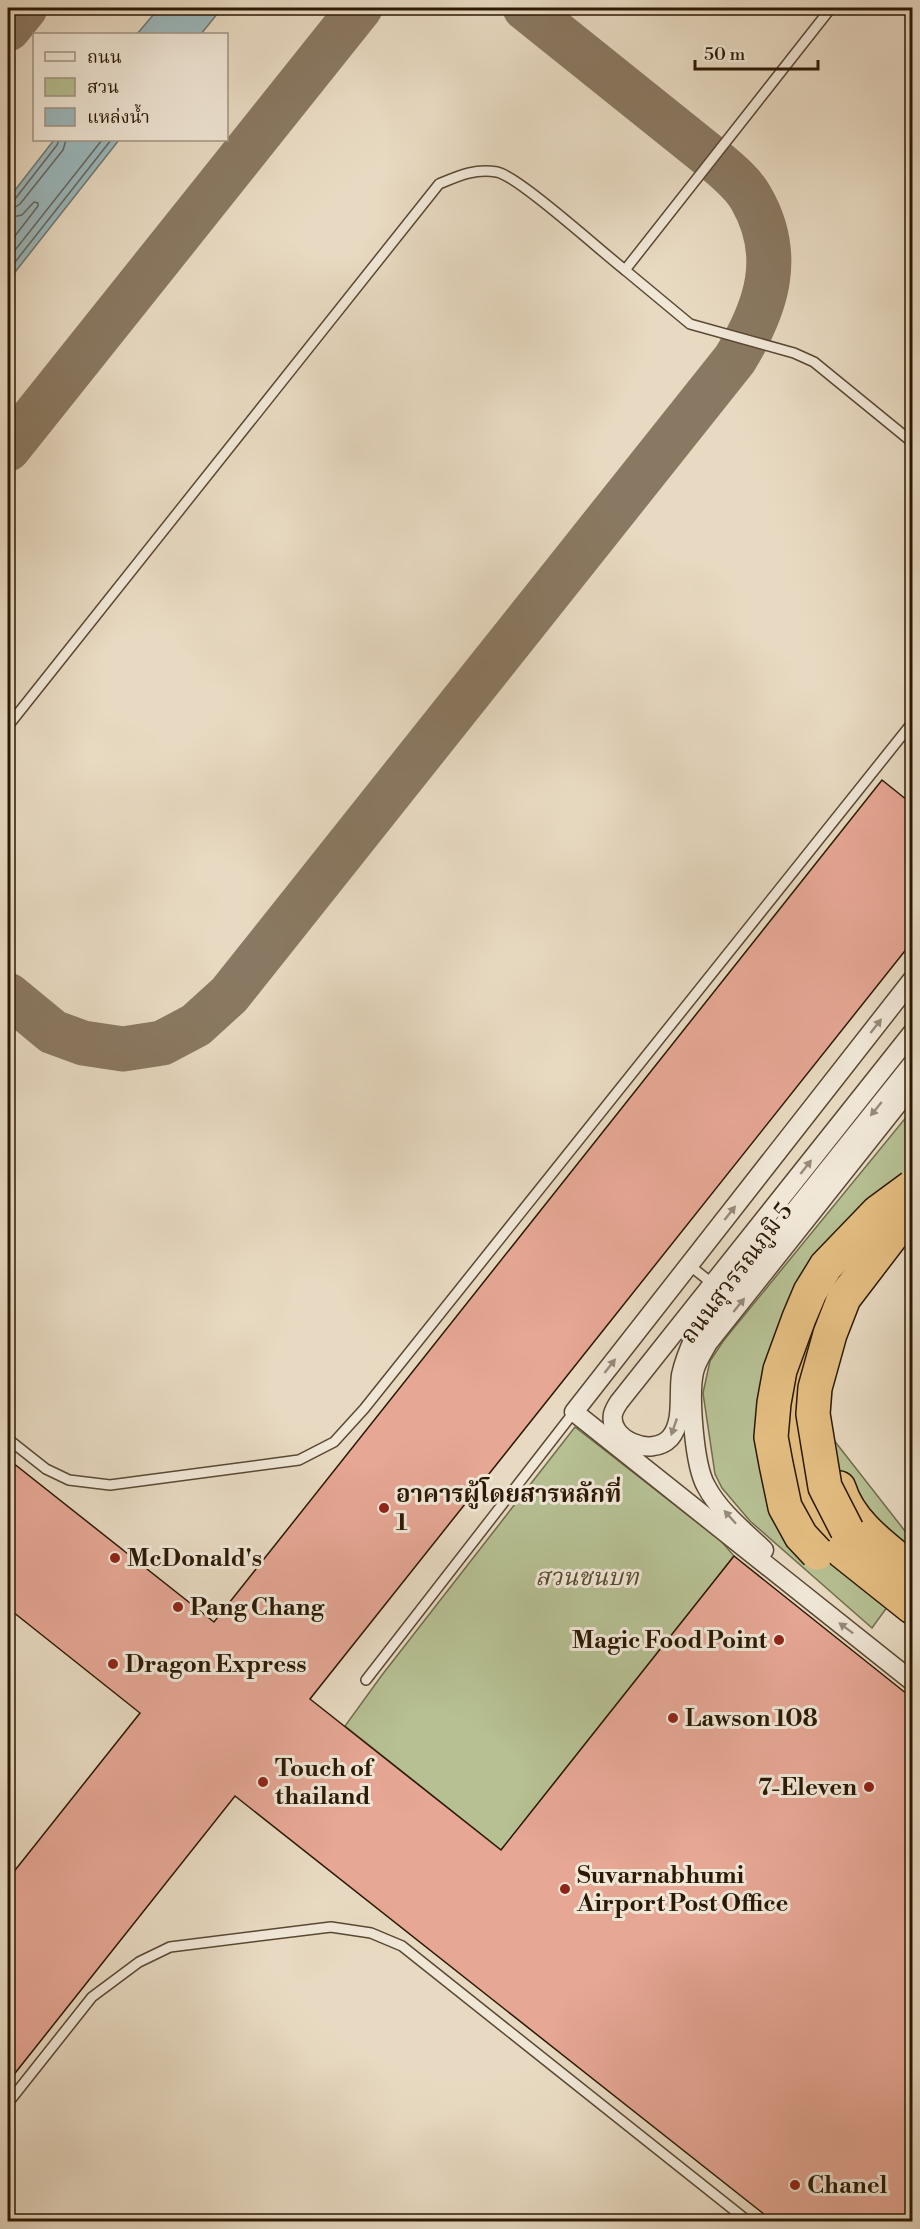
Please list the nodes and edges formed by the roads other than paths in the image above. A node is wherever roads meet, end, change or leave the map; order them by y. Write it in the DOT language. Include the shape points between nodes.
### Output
graph roads {
  1 [pos="831,8"];
  2 [pos="625,270"];
  3 [pos="912,442"];
  4 [pos="912,723"];
  5 [pos="8,726"];
  6 [pos="912,980"];
  7 [pos="912,1032"];
  8 [pos="912,1064"];
  9 [pos="912,1086"];
  10 [pos="912,1173"];
  11 [pos="912,1187"];
  12 [pos="912,1209"];
  13 [pos="882,1219"];
  14 [pos="689,1265"];
  15 [pos="713,1284"];
  16 [pos="574,1412"];
  17 [pos="601,1434"];
  18 [pos="8,1440"];
  19 [pos="625,1440"];
  20 [pos="633,1459"];
  21 [pos="912,1570"];
  22 [pos="912,1587"];
  23 [pos="815,1604"];
  24 [pos="912,1607"];
  25 [pos="912,1630"];
  26 [pos="366,1680"];
  27 [pos="912,1681"];
  28 [pos="8,1795"];
  29 [pos="8,1847"];
  30 [pos="8,2103"];
  31 [pos="748,2222"];
  1 -- 2 [label="lane"];
  2 -- 3 [label="lane" via="690,324 814,362"];
  2 -- 5 [label="lane" via="524,188 498,172 469,171 439,183"];
  4 -- 18 [label="lane" via="334,1442 299,1460 110,1485 69,1480 46,1469"];
  14 -- 6 [label="street, ถนนสุวรรณภูมิ 5, one-way"];
  15 -- 7 [label="street, ถนนสุวรรณภูมิ 5, one-way"];
  8 -- 19 [label="street, ถนนสุวรรณภูมิ 5, one-way" via="695,1336 681,1376 676,1430 660,1446 649,1448"];
  23 -- 9 [label="street, ถนนสุวรรณภูมิ 5, one-way" via="731,1518 705,1485 692,1409 694,1369 708,1343"];
  10 -- 13 [label="highway, bridge"];
  11 -- 25 [label="highway, bridge" via="878,1212 826,1266 810,1292 780,1370 771,1437 785,1508 801,1536 817,1554"];
  12 -- 22 [label="highway, bridge" via="844,1298 815,1388 813,1414 825,1488 847,1530"];
  13 -- 21 [label="highway, bridge" via="838,1295 822,1337 815,1372 816,1402 820,1429 842,1498 869,1535"];
  13 -- 24 [label="highway" via="823,1290 803,1337 792,1385 792,1437 798,1482 820,1525 843,1552"];
  14 -- 15 [label="lane"];
  16 -- 14 [label="street, ถนนสุวรรณภูมิ 5, one-way"];
  15 -- 19 [label="street, ถนนสุวรรณภูมิ 5" via="619,1402 613,1422"];
  16 -- 17 [label="street, ถนนสุวรรณภูมิ 5"];
  16 -- 26 [label="lane"];
  17 -- 19 [label="street, ถนนสุวรรณภูมิ 5"];
  17 -- 20 [label="street, ถนนสุวรรณภูมิ 5"];
  19 -- 20 [label="street, ถนนสุวรรณภูมิ 5"];
  20 -- 23 [label="street, ถนนสุวรรณภูมิ 5"];
  27 -- 23 [label="street, one-way"];
  28 -- 29 [label="lane"];
  30 -- 31 [label="lane" via="92,1997 139,1962 170,1947 331,1927 371,1933 402,1946"];
}
